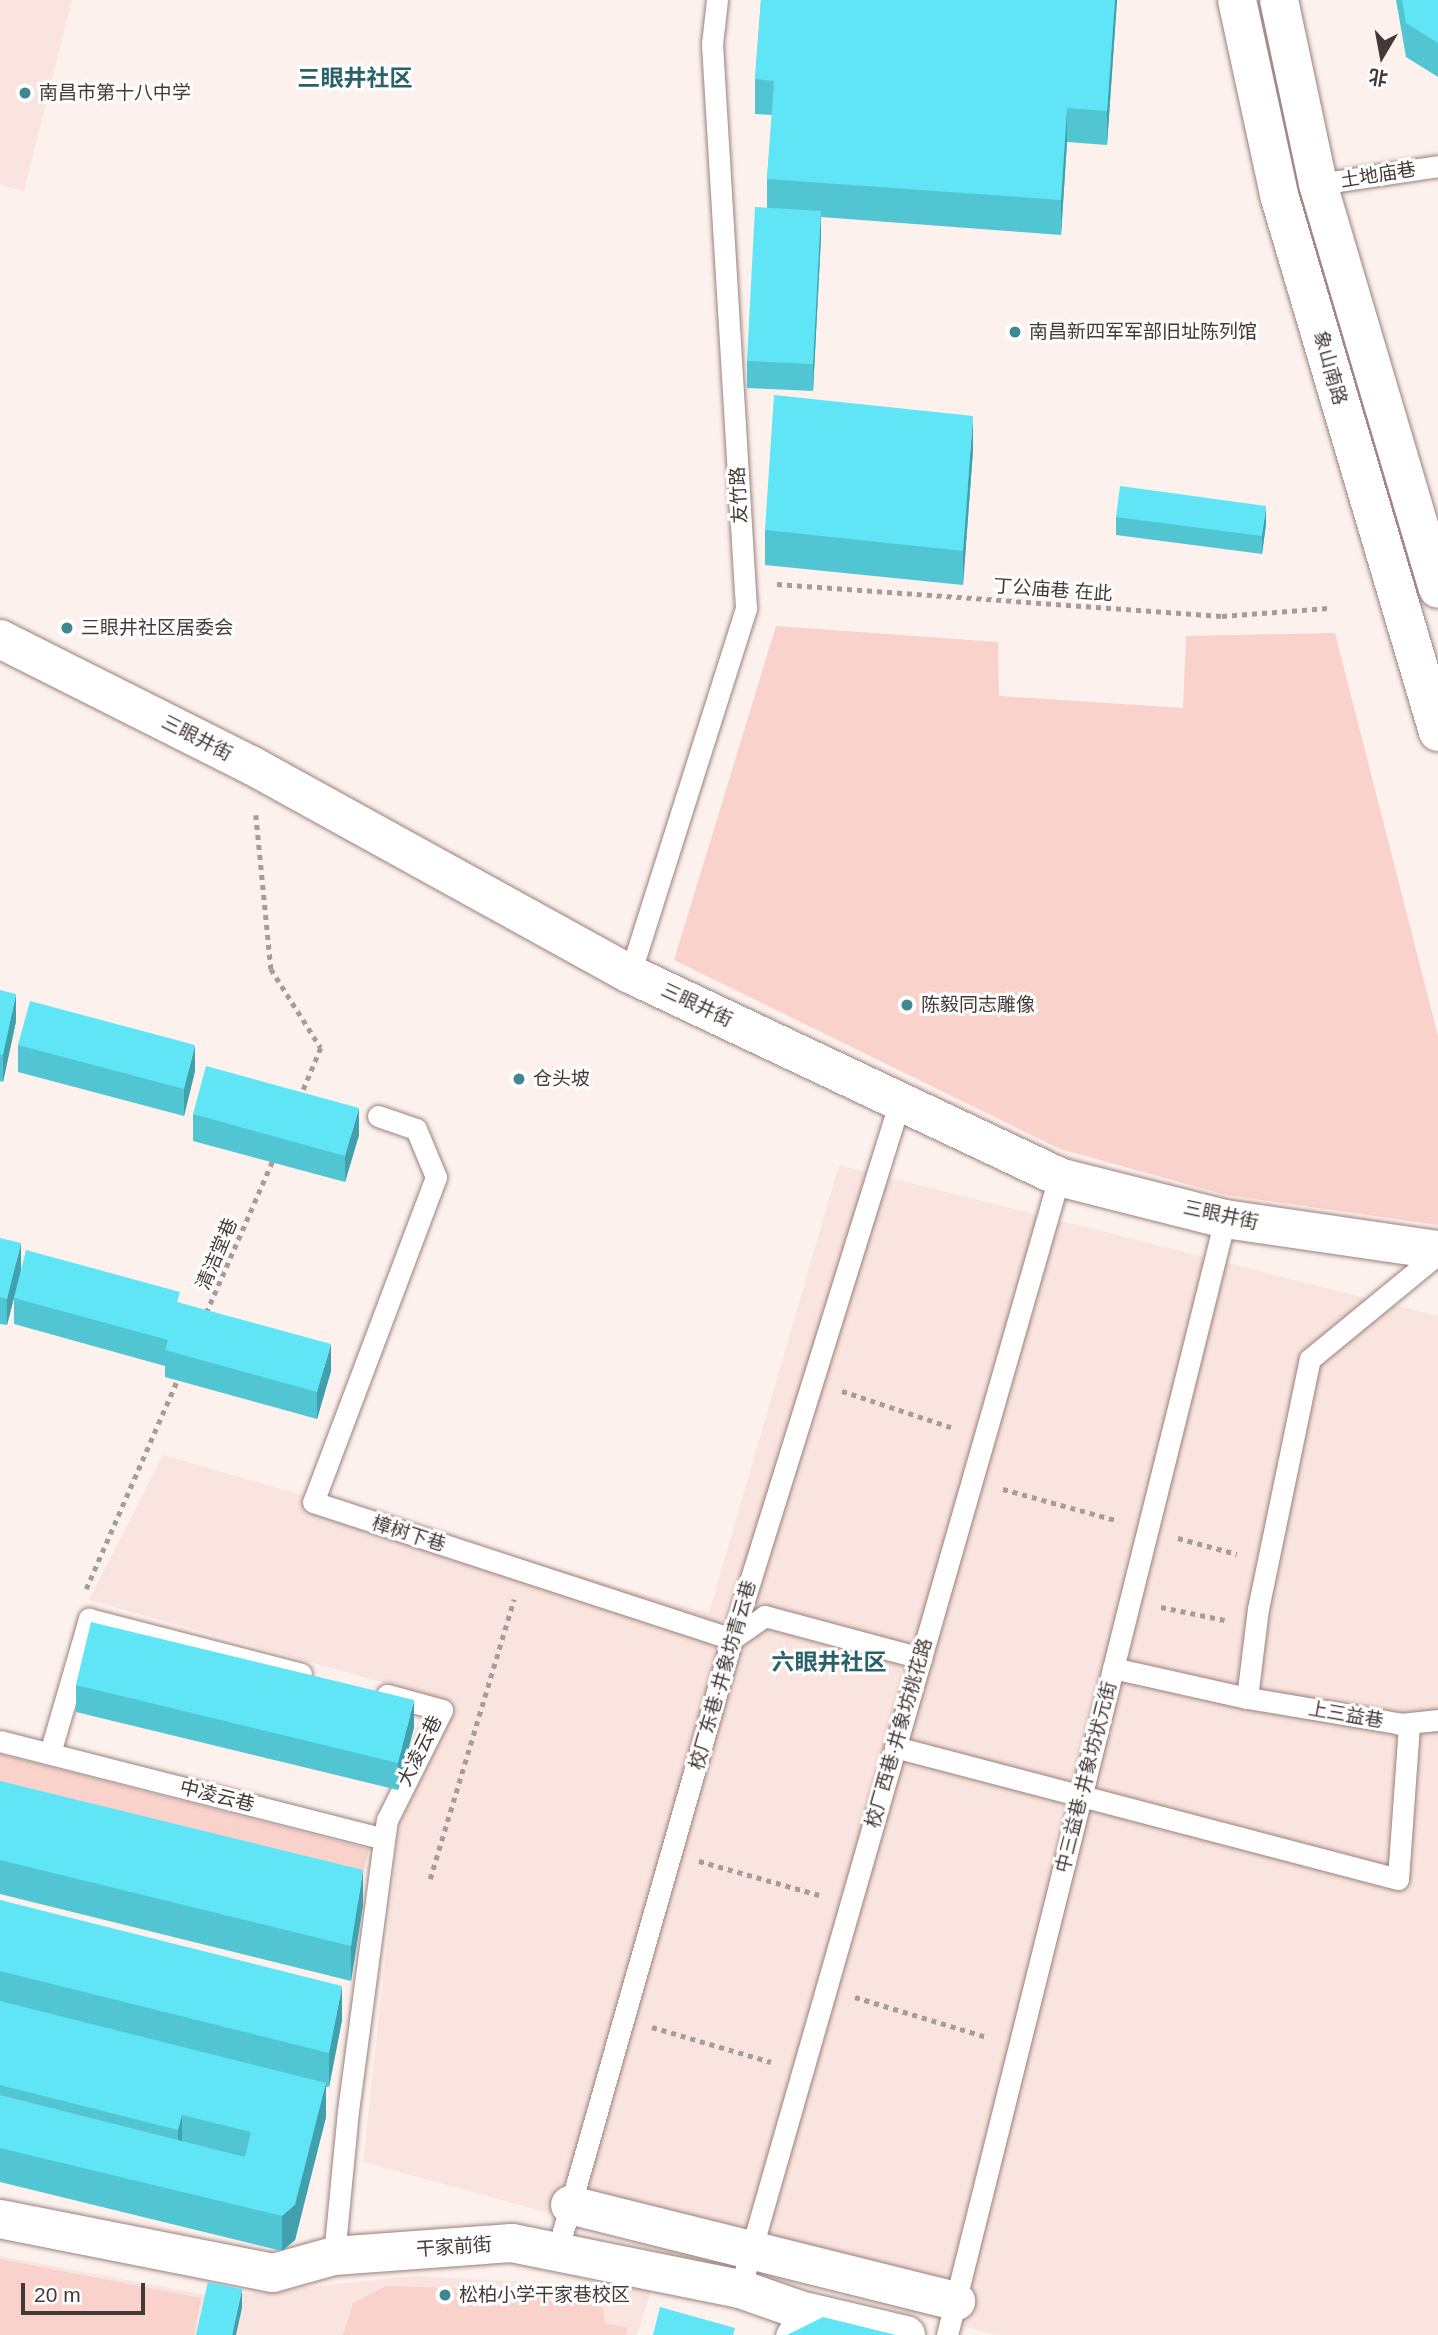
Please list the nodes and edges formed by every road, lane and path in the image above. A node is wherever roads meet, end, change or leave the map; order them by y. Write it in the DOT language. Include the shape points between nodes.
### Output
graph roads {
  1 [pos="717,0"];
  2 [pos="1237,0"];
  3 [pos="1279,0"];
  4 [pos="1438,166"];
  5 [pos="1318,184"];
  6 [pos="777,584"];
  7 [pos="1438,589"];
  8 [pos="1328,608"];
  9 [pos="0,639"];
  10 [pos="1438,732"];
  11 [pos="251,765"];
  12 [pos="630,974"];
  13 [pos="900,1101"];
  14 [pos="294,1111"];
  15 [pos="378,1116"];
  16 [pos="278,1148"];
  17 [pos="1059,1177"];
  18 [pos="1225,1219"];
  19 [pos="1438,1252"];
  20 [pos="201,1324"];
  21 [pos="185,1362"];
  22 [pos="812,1381"];
  23 [pos="984,1438"];
  24 [pos="523,1572"];
  25 [pos="83,1598"];
  26 [pos="1130,1600"];
  27 [pos="1256,1627"];
  28 [pos="732,1639"];
  29 [pos="920,1658"];
  30 [pos="1113,1668"];
  31 [pos="324,1679"];
  32 [pos="364,1690"];
  33 [pos="1247,1698"];
  34 [pos="1438,1720"];
  35 [pos="1399,1724"];
  36 [pos="0,1741"];
  37 [pos="895,1747"];
  38 [pos="50,1753"];
  39 [pos="1081,1796"];
  40 [pos="384,1839"];
  41 [pos="671,1853"];
  42 [pos="430,1879"];
  43 [pos="850,1904"];
  44 [pos="826,1988"];
  45 [pos="335,2000"];
  46 [pos="362,2007"];
  47 [pos="624,2018"];
  48 [pos="1018,2046"];
  49 [pos="802,2071"];
  50 [pos="570,2205"];
  51 [pos="0,2219"];
  52 [pos="752,2249"];
  53 [pos="557,2252"];
  54 [pos="334,2256"];
  55 [pos="740,2289"];
  56 [pos="951,2318"];
  57 [pos="793,2322"];
  58 [pos="906,2335"];
  1 -- 12 [label="lane, 友竹路" via="712,44 746,608"];
  2 -- 10 [label="street, 象山南路" via="1279,195"];
  3 -- 5 [label="street"];
  4 -- 5 [label="lane, 土地庙巷"];
  5 -- 7 [label="street"];
  6 -- 8 [label="path, 丁公庙巷 在此" via="1222,616"];
  9 -- 11 [label="street, 三眼井街"];
  11 -- 12 [label="street, 三眼井街"];
  11 -- 14 [label="path" via="271,969 321,1048"];
  12 -- 13 [label="street, 三眼井街"];
  13 -- 17 [label="street, 三眼井街"];
  13 -- 22 [label="lane, 校厂东巷·井象坊青云巷"];
  15 -- 24 [label="lane, 樟树下巷" via="416,1129 436,1177 313,1502"];
  16 -- 20 [label="path, 清洁堂巷"];
  17 -- 18 [label="street, 三眼井街"];
  17 -- 23 [label="lane, 校厂西巷·井象坊桃花路"];
  18 -- 19 [label="street, 三眼井街"];
  18 -- 26 [label="lane, 中三益巷·井象坊状元街"];
  19 -- 27 [label="lane" via="1310,1359"];
  21 -- 25 [label="path"];
  22 -- 23 [label="path"];
  22 -- 28 [label="lane, 校厂东巷·井象坊青云巷"];
  23 -- 29 [label="lane, 校厂西巷·井象坊桃花路"];
  24 -- 28 [label="lane, 樟树下巷"];
  24 -- 42 [label="path"];
  26 -- 27 [label="path"];
  26 -- 30 [label="lane, 中三益巷·井象坊状元街"];
  27 -- 33 [label="lane"];
  28 -- 29 [label="lane" via="765,1616"];
  28 -- 41 [label="lane, 校厂东巷·井象坊青云巷"];
  29 -- 37 [label="lane, 校厂西巷·井象坊桃花路"];
  30 -- 33 [label="lane, 上三益巷"];
  30 -- 39 [label="lane, 中三益巷·井象坊状元街"];
  31 -- 38 [label="lane" via="89,1619"];
  32 -- 40 [label="lane, 大凌云巷" via="442,1710 387,1819"];
  33 -- 35 [label="lane, 上三益巷"];
  34 -- 35 [label="lane"];
  35 -- 39 [label="lane, 上三益巷" via="1409,1724 1398,1879"];
  36 -- 38 [label="lane"];
  37 -- 39 [label="lane, 上三益巷"];
  37 -- 43 [label="lane, 校厂西巷·井象坊桃花路"];
  38 -- 40 [label="lane, 中凌云巷"];
  39 -- 48 [label="lane, 中三益巷·井象坊状元街"];
  40 -- 46 [label="lane, 大凌云巷"];
  41 -- 43 [label="path"];
  41 -- 47 [label="lane, 校厂东巷·井象坊青云巷"];
  43 -- 44 [label="lane, 校厂西巷·井象坊桃花路"];
  44 -- 48 [label="path"];
  44 -- 49 [label="lane, 校厂西巷·井象坊桃花路"];
  45 -- 46 [label="lane"];
  46 -- 54 [label="lane, 大凌云巷"];
  47 -- 49 [label="path"];
  47 -- 50 [label="lane, 校厂东巷·井象坊青云巷"];
  48 -- 56 [label="lane, 中三益巷·井象坊状元街"];
  49 -- 52 [label="lane, 校厂西巷·井象坊桃花路"];
  50 -- 52 [label="street"];
  50 -- 53 [label="lane, 校厂东巷·井象坊青云巷"];
  51 -- 54 [label="street, 干家前街" via="273,2273"];
  52 -- 55 [label="lane, 校厂西巷·井象坊桃花路"];
  52 -- 56 [label="street"];
  53 -- 54 [label="street, 干家前街" via="512,2243"];
  53 -- 55 [label="street, 干家前街"];
  55 -- 57 [label="street, 干家前街"];
  57 -- 58 [label="street, 干家前街"];
}
